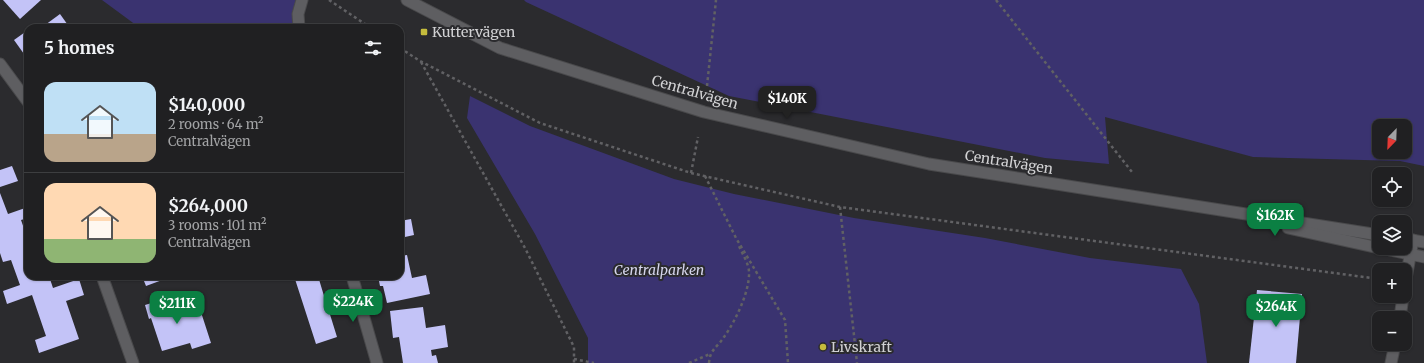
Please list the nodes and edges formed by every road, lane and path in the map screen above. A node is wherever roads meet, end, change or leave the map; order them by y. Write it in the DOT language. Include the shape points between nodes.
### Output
graph roads {
  1 [pos="302,0"];
  2 [pos="329,0"];
  3 [pos="407,0"];
  4 [pos="716,0"];
  5 [pos="996,0"];
  6 [pos="299,24"];
  7 [pos="365,24"];
  8 [pos="404,51"];
  9 [pos="420,61"];
  10 [pos="0,64"];
  11 [pos="707,86"];
  12 [pos="24,97"];
  13 [pos="698,137"];
  14 [pos="1132,172"];
  15 [pos="690,173"];
  16 [pos="704,176"];
  17 [pos="1176,204"];
  18 [pos="840,207"];
  19 [pos="1372,234"];
  20 [pos="736,238"];
  21 [pos="1412,240"];
  22 [pos="1424,242"];
  23 [pos="1372,246"];
  24 [pos="1412,254"];
  25 [pos="1424,256"];
  26 [pos="1372,278"];
  27 [pos="103,280"];
  28 [pos="353,280"];
  29 [pos="1394,351"];
  30 [pos="710,354"];
  31 [pos="574,361"];
  32 [pos="133,363"];
  33 [pos="377,363"];
  34 [pos="594,363"];
  35 [pos="689,363"];
  36 [pos="709,363"];
  37 [pos="788,363"];
  38 [pos="857,363"];
  39 [pos="1391,363"];
  1 -- 6 [label="street" via="298,14"];
  2 -- 7 [label="path"];
  3 -- 17 [label="street, Centralvägen" via="500,48 704,112 930,164"];
  4 -- 11 [label="path"];
  5 -- 14 [label="path"];
  8 -- 9 [label="path"];
  9 -- 15 [label="path" via="540,123"];
  9 -- 31 [label="path" via="525,248 574,347"];
  10 -- 12 [label="street"];
  13 -- 15 [label="path"];
  15 -- 16 [label="path"];
  16 -- 18 [label="path"];
  16 -- 20 [label="path"];
  17 -- 19 [label="street, Centralvägen"];
  17 -- 23 [label="street, Centralvägen"];
  18 -- 26 [label="path"];
  18 -- 38 [label="path"];
  20 -- 30 [label="path" via="749,271 746,285 736,320"];
  20 -- 37 [label="path" via="785,320"];
  21 -- 22 [label="street"];
  24 -- 25 [label="street, Centralvägen"];
  27 -- 32 [label="street"];
  28 -- 33 [label="street"];
  29 -- 39 [label="street"];
  30 -- 35 [label="path"];
  30 -- 36 [label="path"];
  31 -- 34 [label="path"];
}
